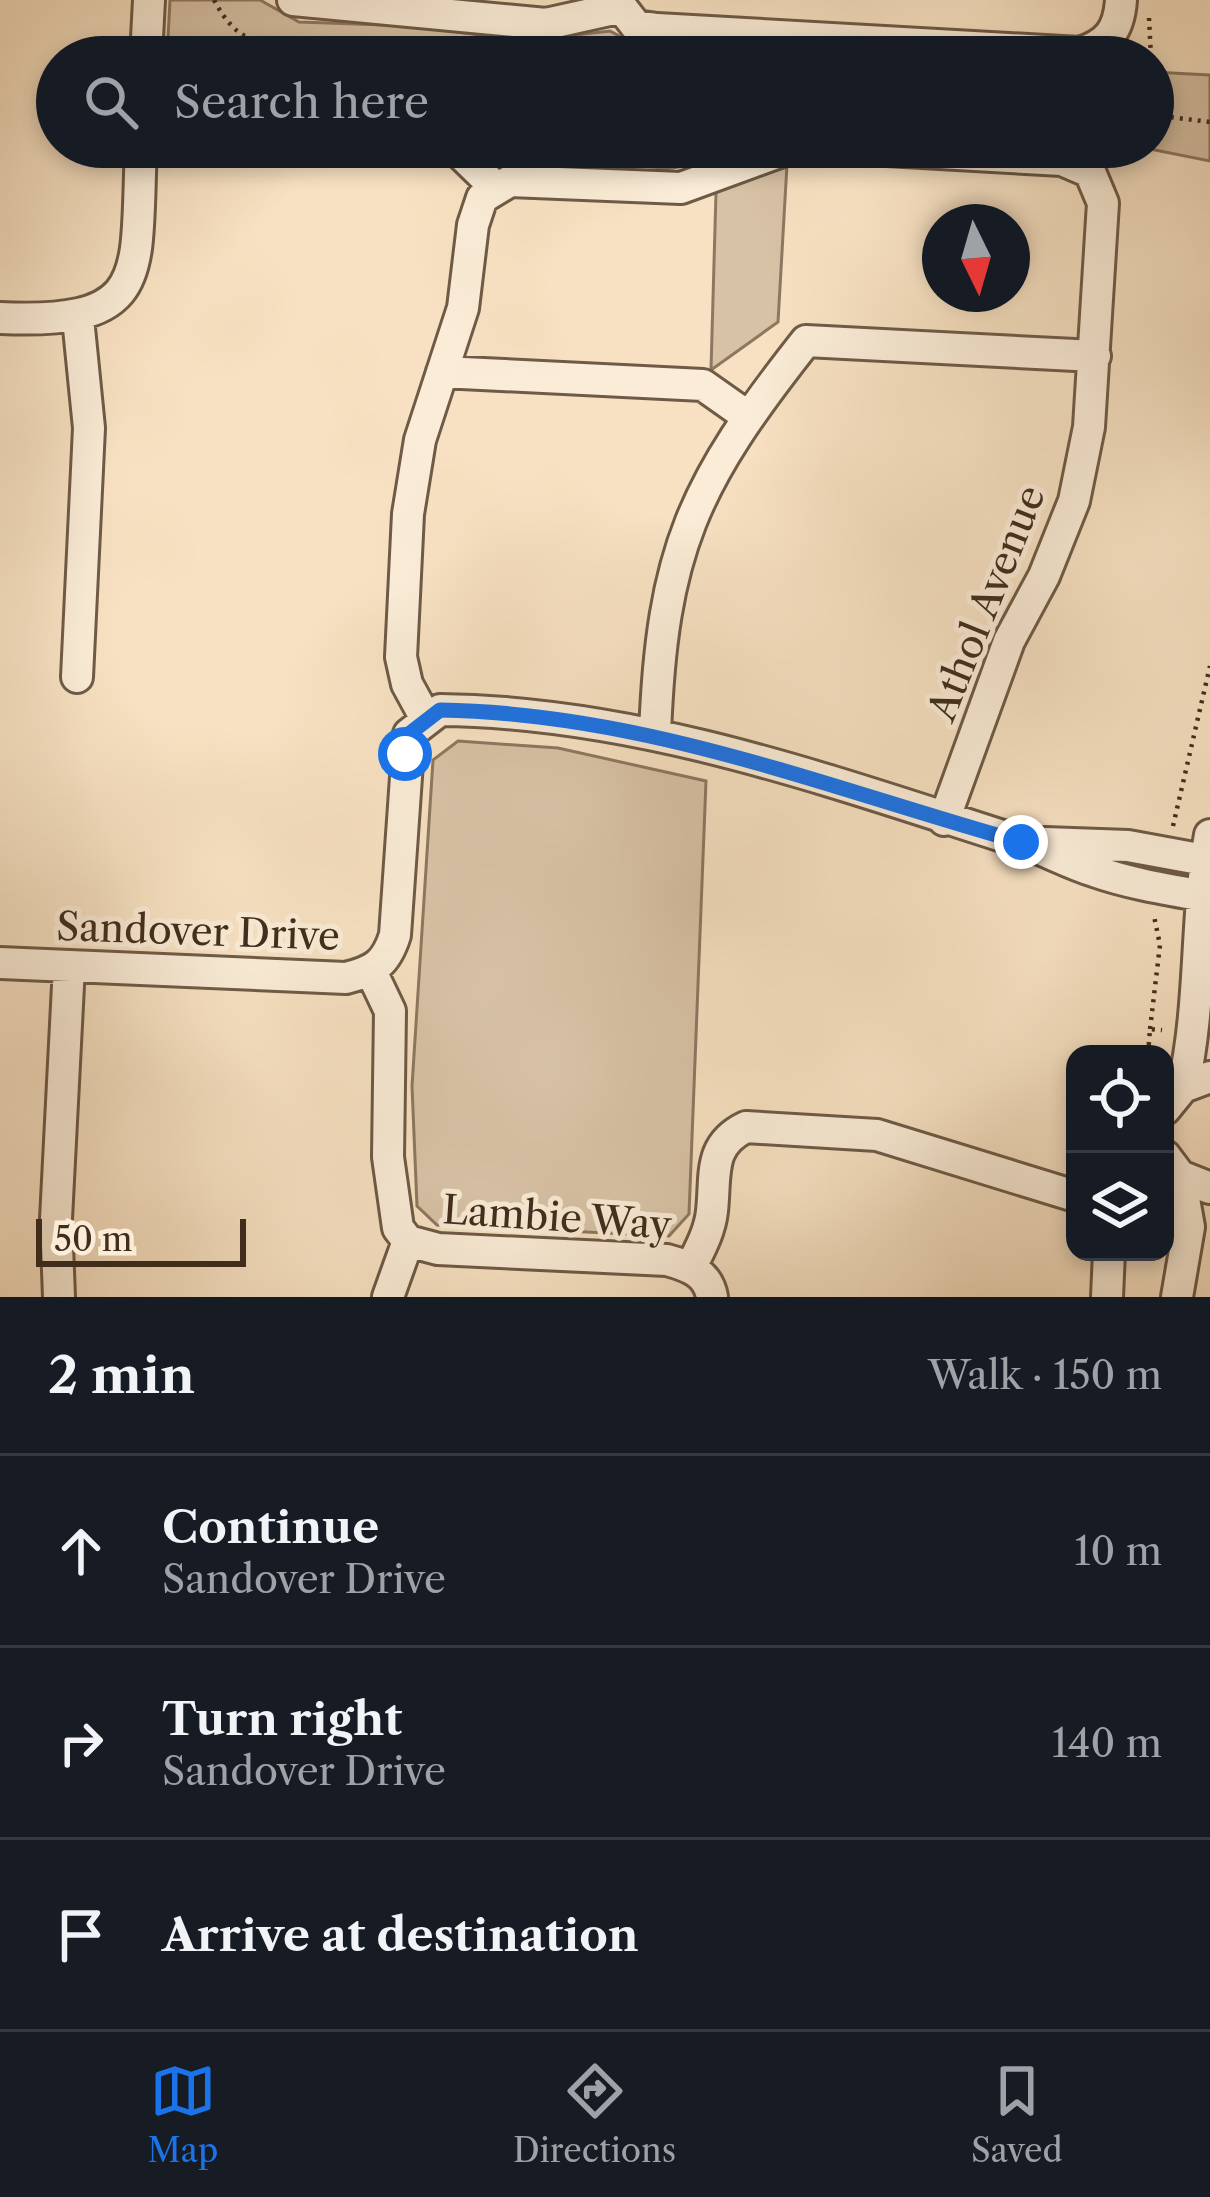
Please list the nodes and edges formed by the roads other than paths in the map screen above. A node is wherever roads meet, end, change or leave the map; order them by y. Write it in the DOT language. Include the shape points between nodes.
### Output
graph roads {
  1 [pos="148,0"];
  2 [pos="293,0"];
  3 [pos="1121,0"];
  4 [pos="617,4"];
  5 [pos="147,36"];
  6 [pos="780,36"];
  7 [pos="1110,36"];
  8 [pos="139,168"];
  9 [pos="476,168"];
  10 [pos="736,168"];
  11 [pos="1080,168"];
  12 [pos="495,187"];
  13 [pos="0,318"];
  14 [pos="78,318"];
  15 [pos="1095,356"];
  16 [pos="442,372"];
  17 [pos="747,416"];
  18 [pos="77,677"];
  19 [pos="425,717"];
  20 [pos="655,734"];
  21 [pos="944,820"];
  22 [pos="1021,842"];
  23 [pos="1208,852"];
  24 [pos="1205,896"];
  25 [pos="0,963"];
  26 [pos="69,966"];
  27 [pos="371,971"];
  28 [pos="1186,1091"];
  29 [pos="1174,1167"];
  30 [pos="1174,1173"];
  31 [pos="1210,1188"];
  32 [pos="1066,1193"];
  33 [pos="408,1241"];
  34 [pos="1109,1261"];
  35 [pos="691,1267"];
  36 [pos="59,1297"];
  37 [pos="388,1297"];
  38 [pos="712,1297"];
  39 [pos="1107,1297"];
  40 [pos="1177,1297"];
  1 -- 5 [label="street"];
  2 -- 4 [label="street" via="546,24"];
  3 -- 7 [label="street"];
  4 -- 6 [label="street" via="636,26"];
  8 -- 14 [label="street" via="130,274 115,298"];
  9 -- 12 [label="street"];
  10 -- 12 [label="street" via="681,188 528,181"];
  11 -- 15 [label="street, Athol Avenue" via="1090,172 1102,203"];
  12 -- 16 [label="street" via="476,210 463,308"];
  13 -- 14 [label="street"];
  14 -- 18 [label="street" via="89,428"];
  15 -- 17 [label="street" via="806,341"];
  15 -- 21 [label="street, Athol Avenue" via="1074,500 1009,641"];
  16 -- 17 [label="street" via="703,385"];
  16 -- 19 [label="street" via="408,514 401,657"];
  17 -- 20 [label="street" via="707,478 672,572"];
  19 -- 20 [label="street" via="459,710"];
  19 -- 27 [label="street, Sandover Drive" via="405,754 395,935 388,958"];
  20 -- 21 [label="street"];
  21 -- 22 [label="street"];
  22 -- 23 [label="street"];
  22 -- 24 [label="street" via="1093,871"];
  23 -- 24 [label="street"];
  24 -- 28 [label="street"];
  25 -- 26 [label="street, Sandover Drive"];
  26 -- 27 [label="street, Sandover Drive" via="346,978"];
  26 -- 36 [label="street"];
  27 -- 33 [label="street, Lambie Way" via="390,1011 388,1157 398,1228"];
  29 -- 31 [label="street"];
  30 -- 40 [label="street" via="1189,1227"];
  32 -- 35 [label="street" via="877,1136 746,1127 717,1151 712,1215"];
  33 -- 35 [label="street, Lambie Way"];
  33 -- 37 [label="street"];
  34 -- 39 [label="street"];
  35 -- 38 [label="street"];
}
